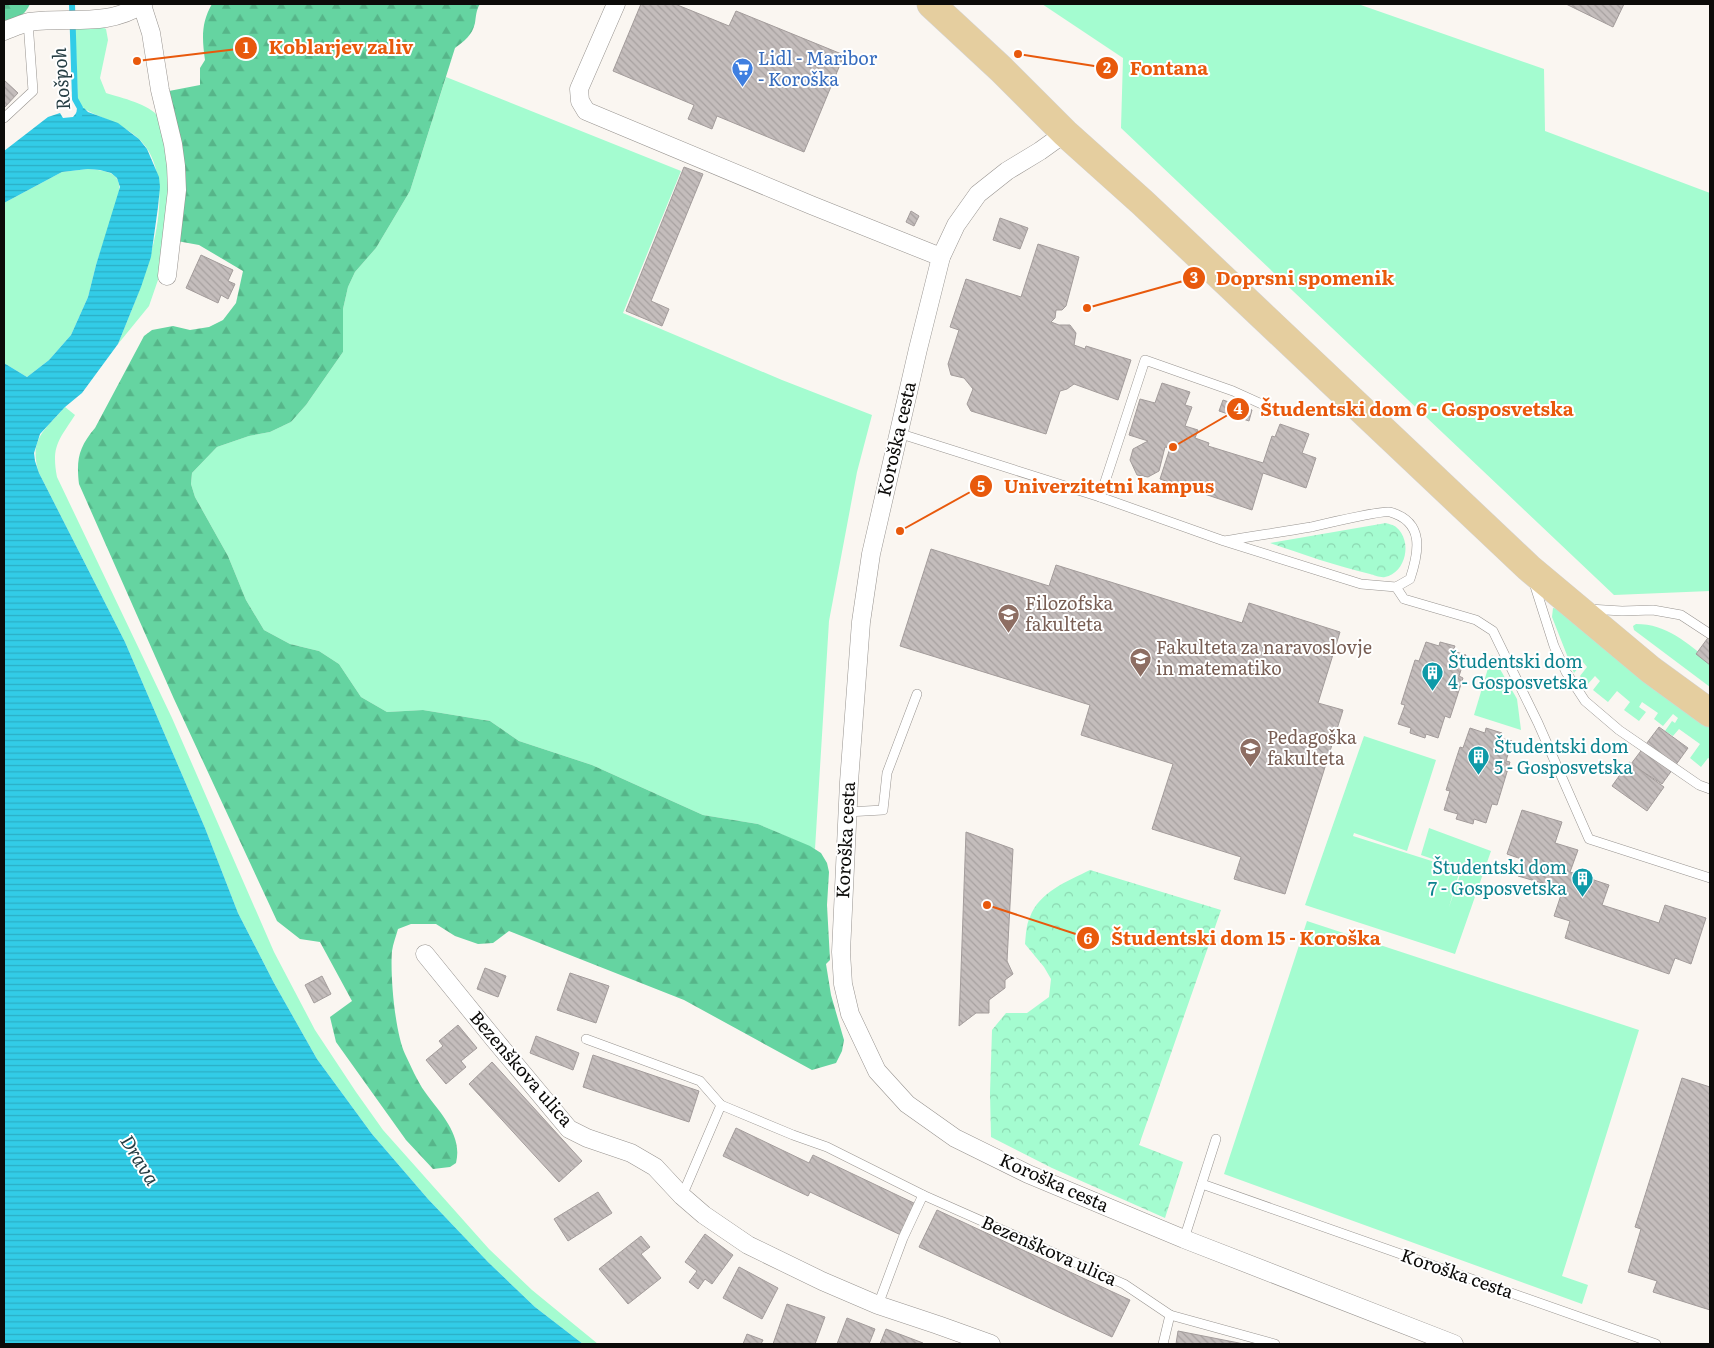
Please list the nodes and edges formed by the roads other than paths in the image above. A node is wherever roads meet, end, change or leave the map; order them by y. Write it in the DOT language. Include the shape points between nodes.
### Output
graph roads {
  1 [pos="142,4"];
  2 [pos="616,4"];
  3 [pos="931,4"];
  4 [pos="28,22"];
  5 [pos="4,31"];
  6 [pos="4,118"];
  7 [pos="1065,133"];
  8 [pos="941,257"];
  9 [pos="167,276"];
  10 [pos="1276,411"];
  11 [pos="898,434"];
  12 [pos="1100,497"];
  13 [pos="1224,541"];
  14 [pos="1529,568"];
  15 [pos="1396,587"];
  16 [pos="1576,608"];
  17 [pos="1710,634"];
  18 [pos="917,694"];
  19 [pos="1710,713"];
  20 [pos="1710,790"];
  21 [pos="847,812"];
  22 [pos="1710,878"];
  23 [pos="425,954"];
  24 [pos="586,1039"];
  25 [pos="721,1105"];
  26 [pos="1216,1139"];
  27 [pos="1202,1184"];
  28 [pos="924,1195"];
  29 [pos="682,1196"];
  30 [pos="1184,1239"];
  31 [pos="878,1305"];
  32 [pos="1170,1315"];
  33 [pos="991,1344"];
  34 [pos="1163,1344"];
  35 [pos="1275,1344"];
  36 [pos="1454,1344"];
  37 [pos="1656,1344"];
  1 -- 4 [label="street" via="107,19"];
  1 -- 9 [label="street" via="152,33 176,166 176,199"];
  2 -- 8 [label="street" via="579,89 580,101 586,111"];
  3 -- 7 [label="main road"];
  4 -- 5 [label="street"];
  4 -- 6 [label="lane" via="32,91"];
  7 -- 8 [label="street, Koroška cesta" via="978,194 956,225"];
  7 -- 14 [label="main road"];
  8 -- 11 [label="street, Koroška cesta"];
  10 -- 12 [label="lane" via="1232,391 1145,360"];
  11 -- 12 [label="lane"];
  11 -- 21 [label="street, Koroška cesta" via="871,554 861,622"];
  12 -- 13 [label="lane"];
  13 -- 15 [label="lane" via="1361,584"];
  13 -- 15 [label="lane" via="1388,512 1402,517 1411,526 1418,548 1410,579"];
  14 -- 16 [label="main road"];
  14 -- 20 [label="lane" via="1554,646 1585,701 1619,730"];
  15 -- 22 [label="lane" via="1404,599 1476,620 1493,631 1589,839"];
  16 -- 17 [label="lane" via="1653,610 1681,615"];
  16 -- 19 [label="main road" via="1651,670"];
  18 -- 21 [label="lane" via="887,773 883,810"];
  21 -- 30 [label="street, Koroška cesta" via="840,952 843,984 850,1014 877,1071 907,1104 955,1138 1028,1174"];
  23 -- 29 [label="street, Bezenškova ulica" via="569,1129 632,1153 655,1167"];
  24 -- 25 [label="lane, Bezenškova ulica" via="700,1081"];
  25 -- 28 [label="lane, Bezenškova ulica" via="827,1147"];
  25 -- 29 [label="lane"];
  26 -- 27 [label="lane"];
  27 -- 30 [label="lane"];
  27 -- 37 [label="lane, Koroška cesta"];
  28 -- 31 [label="lane"];
  28 -- 32 [label="lane, Bezenškova ulica" via="1124,1284"];
  29 -- 31 [label="street, Bezenškova ulica" via="748,1246"];
  30 -- 36 [label="street, Koroška cesta"];
  31 -- 33 [label="street, Bezenškova ulica"];
  32 -- 34 [label="lane"];
  32 -- 35 [label="lane, Bezenškova ulica"];
}
